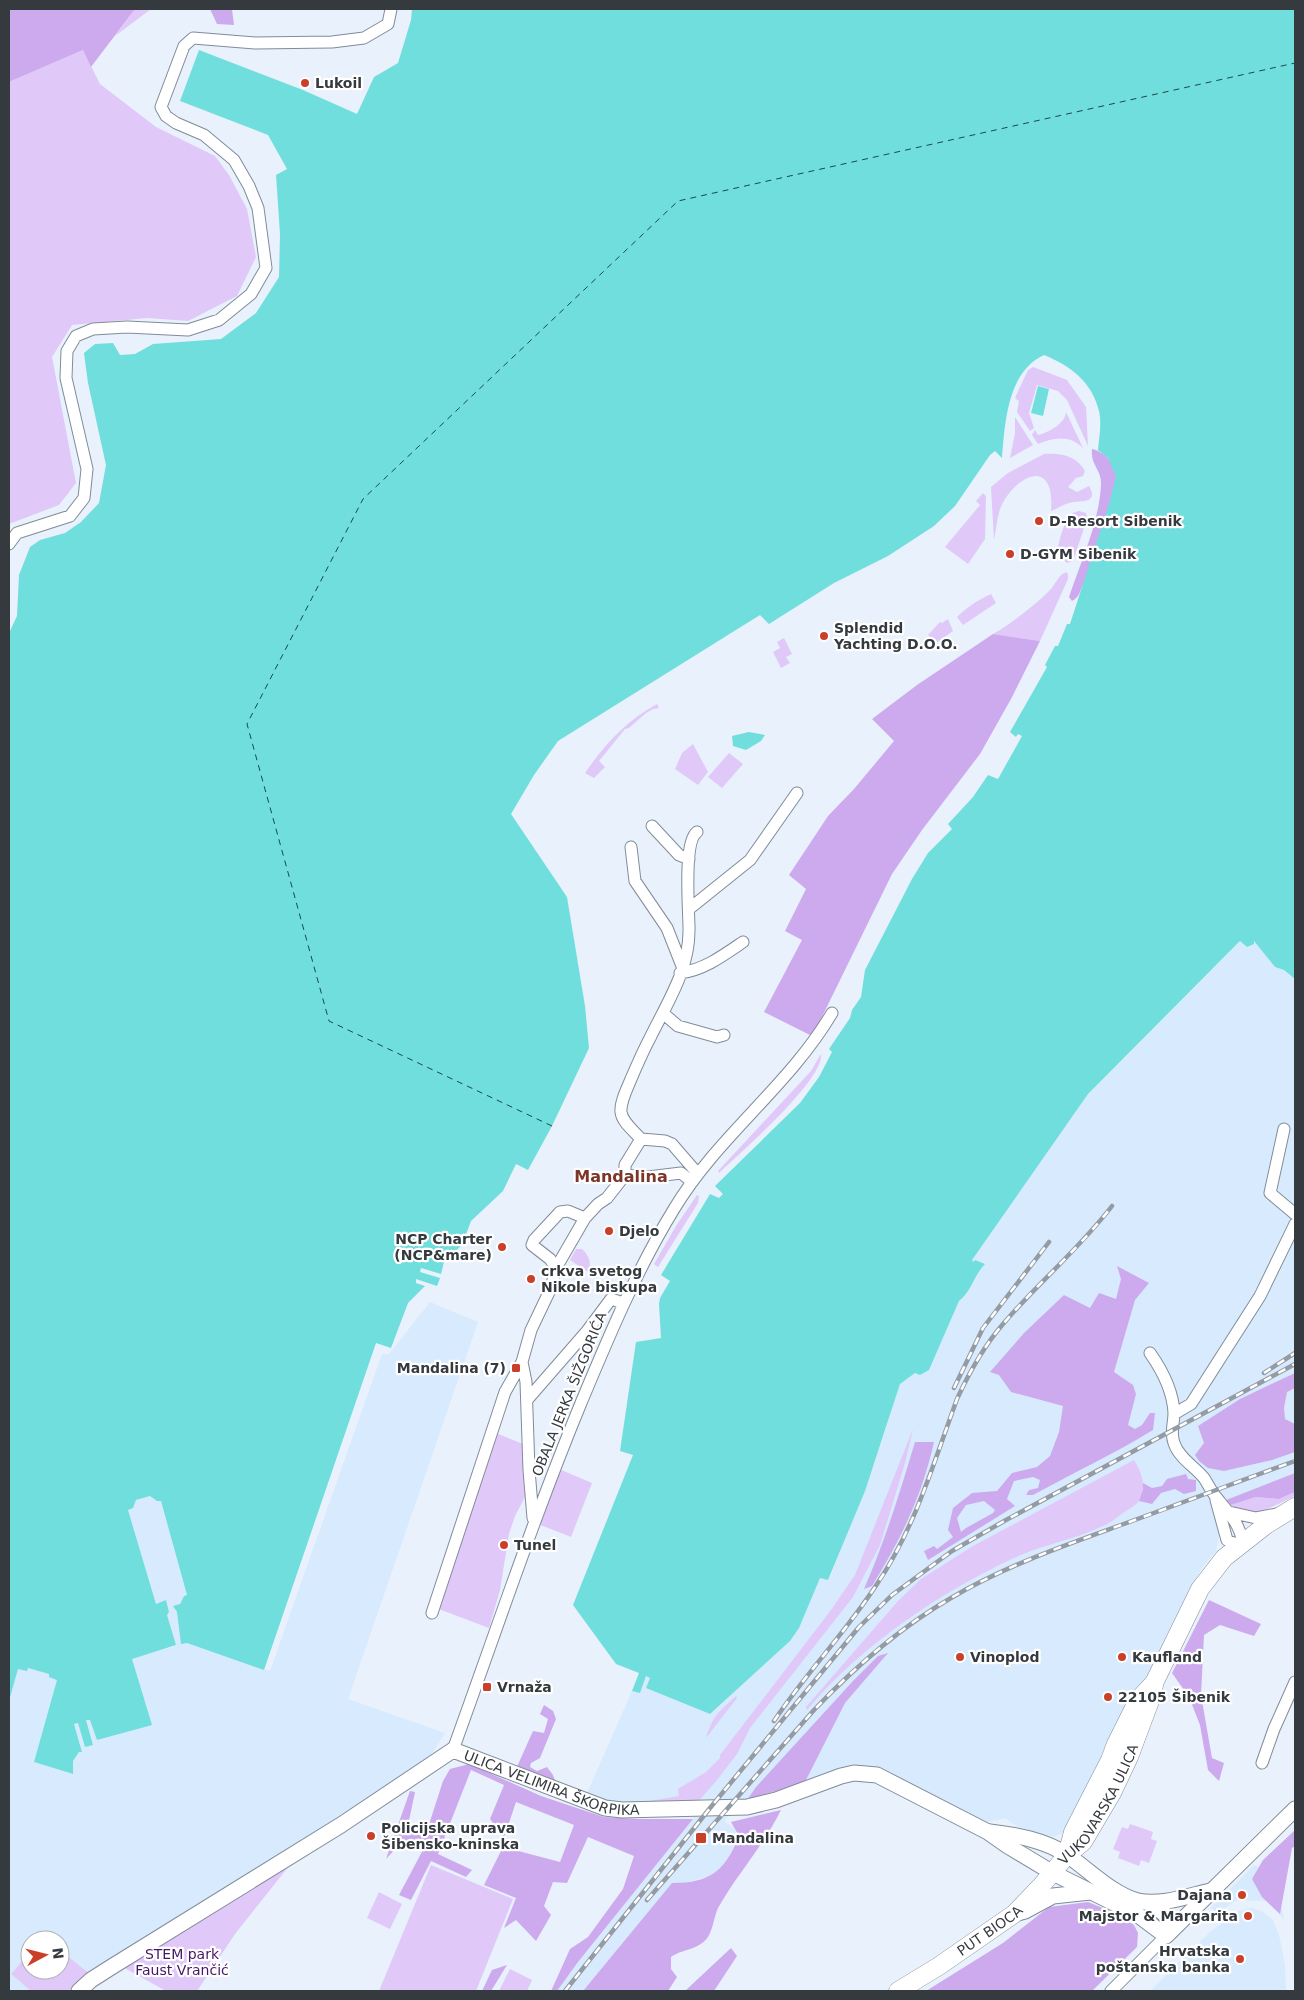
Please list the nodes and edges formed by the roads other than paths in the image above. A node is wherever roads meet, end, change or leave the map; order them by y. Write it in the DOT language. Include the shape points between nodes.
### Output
graph roads {
  1 [pos="391,9"];
  2 [pos="9,544"];
  3 [pos="797,794"];
  4 [pos="652,826"];
  5 [pos="697,832"];
  6 [pos="631,847"];
  7 [pos="689,859"];
  8 [pos="689,909"];
  9 [pos="743,942"];
  10 [pos="681,970"];
  11 [pos="832,1013"];
  12 [pos="664,1014"];
  13 [pos="724,1035"];
  14 [pos="1284,1130"];
  15 [pos="641,1139"];
  16 [pos="626,1175"];
  17 [pos="694,1177"];
  18 [pos="1295,1214"];
  19 [pos="585,1218"];
  20 [pos="1295,1224"];
  21 [pos="556,1268"];
  22 [pos="623,1302"];
  23 [pos="1150,1353"];
  24 [pos="522,1362"];
  25 [pos="527,1400"];
  26 [pos="1174,1414"];
  27 [pos="1215,1496"];
  28 [pos="1292,1509"];
  29 [pos="1229,1512"];
  30 [pos="533,1523"];
  31 [pos="1241,1545"];
  32 [pos="432,1613"];
  33 [pos="1295,1682"];
  34 [pos="453,1750"];
  35 [pos="1262,1763"];
  36 [pos="1295,1809"];
  37 [pos="988,1832"];
  38 [pos="1067,1855"];
  39 [pos="1052,1873"];
  40 [pos="1211,1890"];
  41 [pos="1092,1892"];
  42 [pos="1151,1903"];
  43 [pos="1014,1914"];
  44 [pos="1168,1933"];
  45 [pos="79,1991"];
  46 [pos="898,1991"];
  47 [pos="1111,1991"];
  1 -- 2 [label="street" via="388,24 364,38 332,42 255,43 193,38 184,46 161,107 166,116 204,135 234,160 258,208 266,268 251,294 219,320 188,330 127,327 93,329 76,336 66,351 66,378 87,469 84,498 70,516 17,533"];
  3 -- 8 [label="street" via="750,860"];
  4 -- 7 [label="street" via="679,855"];
  5 -- 7 [label="street" via="689,847"];
  6 -- 10 [label="street" via="636,881 666,928"];
  7 -- 8 [label="street"];
  8 -- 10 [label="street" via="688,951"];
  9 -- 10 [label="street" via="698,969"];
  10 -- 12 [label="street"];
  11 -- 17 [label="street, OBALA JERKA ŠIŽGORIĆA" via="810,1048"];
  12 -- 13 [label="street" via="678,1026 717,1037"];
  12 -- 15 [label="street" via="650,1036 621,1110 623,1118"];
  14 -- 18 [label="street" via="1270,1193"];
  15 -- 16 [label="street" via="625,1165"];
  15 -- 17 [label="street" via="672,1144"];
  16 -- 17 [label="street" via="682,1174"];
  16 -- 19 [label="street"];
  17 -- 22 [label="street, OBALA JERKA ŠIŽGORIĆA"];
  19 -- 21 [label="street"];
  19 -- 21 [label="street" via="568,1211 560,1212 534,1240 532,1244"];
  20 -- 26 [label="street" via="1260,1296 1192,1404"];
  21 -- 24 [label="street"];
  22 -- 25 [label="street" via="610,1300"];
  22 -- 30 [label="street, OBALA JERKA ŠIŽGORIĆA"];
  23 -- 26 [label="street" via="1162,1370"];
  24 -- 25 [label="street"];
  24 -- 32 [label="street" via="505,1392"];
  25 -- 30 [label="street"];
  26 -- 27 [label="street" via="1174,1442 1180,1455 1204,1478"];
  27 -- 29 [label="street"];
  27 -- 31 [label="street" via="1227,1540"];
  28 -- 29 [label="street" via="1256,1518"];
  28 -- 31 [label="main road, VUKOVARSKA ULICA"];
  29 -- 31 [label="street" via="1238,1526"];
  30 -- 34 [label="street, OBALA JERKA ŠIŽGORIĆA"];
  31 -- 38 [label="main road, VUKOVARSKA ULICA" via="1224,1558 1200,1589 1155,1681 1140,1729 1112,1793 1083,1842"];
  33 -- 35 [label="street"];
  34 -- 37 [label="street, ULICA VELIMIRA ŠKORPIKA" via="605,1808 622,1810 747,1807 841,1776 865,1773 887,1779"];
  34 -- 45 [label="street, ULICA VELIMIRA ŠKORPIKA" via="341,1825 128,1956"];
  36 -- 40 [label="street"];
  37 -- 38 [label="street, ULICA VELIMIRA ŠKORPIKA" via="1034,1841"];
  37 -- 39 [label="street, ULICA VELIMIRA ŠKORPIKA"];
  38 -- 39 [label="main road, PUT BIOCA"];
  38 -- 42 [label="street, ULICA VELIMIRA ŠKORPIKA" via="1129,1898"];
  39 -- 41 [label="street, ULICA VELIMIRA ŠKORPIKA"];
  39 -- 43 [label="main road, PUT BIOCA"];
  40 -- 42 [label="street"];
  40 -- 44 [label="street"];
  41 -- 43 [label="street" via="1053,1896"];
  41 -- 44 [label="street, ULICA VELIMIRA ŠKORPIKA"];
  42 -- 44 [label="street" via="1168,1917"];
  43 -- 46 [label="main road, PUT BIOCA"];
  44 -- 47 [label="street"];
}
